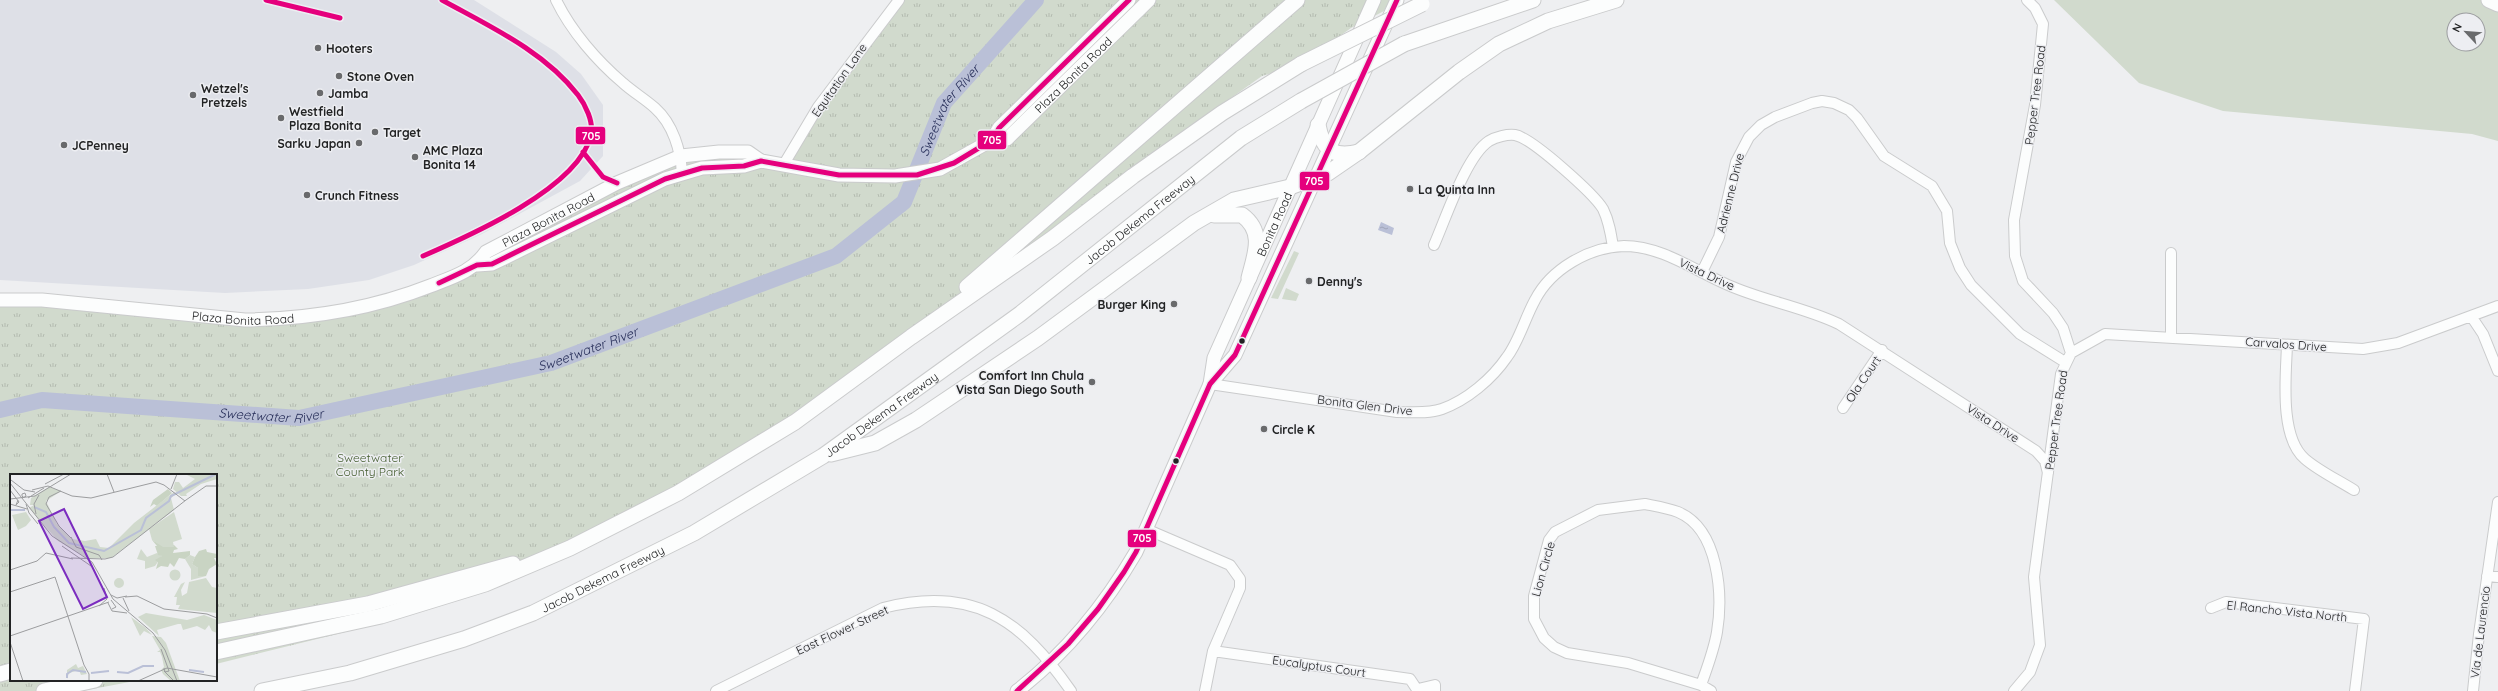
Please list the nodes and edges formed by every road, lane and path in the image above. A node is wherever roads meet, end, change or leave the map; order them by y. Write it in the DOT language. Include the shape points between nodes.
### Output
graph roads {
  1 [pos="556,0"];
  2 [pos="899,0"];
  3 [pos="1129,0"];
  4 [pos="1149,0"];
  5 [pos="1297,0"];
  6 [pos="1374,0"];
  7 [pos="1397,0"];
  8 [pos="1534,0"];
  9 [pos="1616,0"];
  10 [pos="2027,0"];
  11 [pos="2489,0"];
  12 [pos="1426,2"];
  13 [pos="2498,4"];
  14 [pos="1318,125"];
  15 [pos="992,140"];
  16 [pos="1329,150"];
  17 [pos="1360,151"];
  18 [pos="681,156"];
  19 [pos="761,161"];
  20 [pos="784,164"];
  21 [pos="682,174"];
  22 [pos="1317,178"];
  23 [pos="1290,187"];
  24 [pos="1209,215"];
  25 [pos="1434,245"];
  26 [pos="1613,247"];
  27 [pos="2170,253"];
  28 [pos="477,265"];
  29 [pos="1702,272"];
  30 [pos="1249,278"];
  31 [pos="0,300"];
  32 [pos="2498,306"];
  33 [pos="2471,316"];
  34 [pos="911,337"];
  35 [pos="2170,337"];
  36 [pos="2287,345"];
  37 [pos="1882,350"];
  38 [pos="2071,353"];
  39 [pos="2065,362"];
  40 [pos="2498,371"];
  41 [pos="1210,384"];
  42 [pos="1843,408"];
  43 [pos="823,456"];
  44 [pos="2048,472"];
  45 [pos="2354,490"];
  46 [pos="2498,502"];
  47 [pos="1146,528"];
  48 [pos="570,548"];
  49 [pos="2487,576"];
  50 [pos="2498,577"];
  51 [pos="2211,608"];
  52 [pos="217,632"];
  53 [pos="1213,651"];
  54 [pos="217,652"];
  55 [pos="10,664"];
  56 [pos="1049,664"];
  57 [pos="0,665"];
  58 [pos="10,671"];
  59 [pos="0,674"];
  60 [pos="90,681"];
  61 [pos="1702,685"];
  62 [pos="1418,690"];
  63 [pos="44,691"];
  64 [pos="262,691"];
  65 [pos="716,691"];
  66 [pos="1017,691"];
  67 [pos="1071,691"];
  68 [pos="1205,691"];
  69 [pos="1435,691"];
  70 [pos="1711,691"];
  71 [pos="2014,691"];
  72 [pos="2355,691"];
  73 [pos="2473,691"];
  1 -- 18 [label="street" via="574,30 596,57 623,83 655,108 664,119"];
  2 -- 20 [label="street, Equitation Lane" via="818,107"];
  3 -- 15 [label="main road, Plaza Bonita Road" via="999,128"];
  4 -- 15 [label="main road, Plaza Bonita Road" via="1007,139"];
  5 -- 34 [label="highway"];
  6 -- 14 [label="main road, Bonita Road"];
  7 -- 16 [label="main road, Bonita Road"];
  8 -- 43 [label="highway, Jacob Dekema Freeway, bridge" via="1404,44 1301,101 1235,142 1020,314"];
  9 -- 17 [label="highway" via="1548,21 1499,44 1459,72"];
  10 -- 38 [label="street, Pepper Tree Road" via="2035,8 2043,24 2035,106 2014,220 2014,256 2022,280 2053,313 2062,328"];
  11 -- 13 [label="highway"];
  12 -- 34 [label="highway, bridge" via="1300,64 1222,113 1133,176 1053,238"];
  14 -- 16 [label="highway" via="1321,139"];
  14 -- 23 [label="main road, Bonita Road"];
  15 -- 20 [label="main road, Plaza Bonita Road" via="947,166 917,174 839,175"];
  16 -- 17 [label="highway" via="1343,153"];
  16 -- 22 [label="main road, Bonita Road"];
  17 -- 22 [label="highway"];
  18 -- 19 [label="main road, Plaza Bonita Road" via="748,152"];
  18 -- 21 [label="street"];
  18 -- 28 [label="main road, Plaza Bonita Road" via="617,184 486,252"];
  19 -- 20 [label="main road, Plaza Bonita Road"];
  19 -- 21 [label="main road, Plaza Bonita Road" via="744,166 702,168"];
  21 -- 28 [label="main road, Plaza Bonita Road" via="630,195 492,264"];
  22 -- 23 [label="highway"];
  22 -- 41 [label="main road, Bonita Road" via="1235,355"];
  23 -- 24 [label="highway" via="1234,200"];
  23 -- 30 [label="main road, Bonita Road"];
  24 -- 30 [label="highway" via="1242,215 1254,226 1257,242"];
  24 -- 43 [label="highway" via="1038,338 916,420 875,443"];
  25 -- 26 [label="street" via="1471,160 1490,140 1508,135 1521,137 1534,145 1591,195 1602,207 1607,218"];
  26 -- 29 [label="street, Vista Drive" via="1665,254"];
  26 -- 41 [label="street, Bonita Glen Drive" via="1582,257 1558,272 1535,299 1508,356 1492,377 1469,395 1441,409 1396,412"];
  27 -- 35 [label="street"];
  28 -- 31 [label="main road, Plaza Bonita Road" via="402,297 364,309 277,320 206,317 42,300"];
  29 -- 37 [label="street, Vista Drive" via="1751,294 1827,318"];
  29 -- 39 [label="street, Adrienne Drive" via="1720,232 1736,162 1749,137 1761,125 1775,117 1812,103 1834,103 1849,110 1857,118 1884,156 1932,186 1948,211 1950,243 1960,268 1971,285 2020,334"];
  30 -- 41 [label="main road, Bonita Road" via="1214,358"];
  32 -- 33 [label="street, Carvalos Drive"];
  33 -- 36 [label="street, Carvalos Drive" via="2398,343 2364,349"];
  33 -- 40 [label="street" via="2483,334"];
  34 -- 48 [label="highway" via="795,422 678,493"];
  35 -- 36 [label="street, Carvalos Drive"];
  35 -- 38 [label="street, Carvalos Drive" via="2105,334"];
  36 -- 45 [label="street" via="2285,406 2293,442 2304,459"];
  37 -- 42 [label="street, Ola Court"];
  37 -- 44 [label="street, Vista Drive" via="2036,451 2045,461"];
  38 -- 39 [label="street, Pepper Tree Road"];
  39 -- 44 [label="street, Pepper Tree Road" via="2054,418"];
  41 -- 47 [label="main road, Bonita Road"];
  43 -- 64 [label="highway, Jacob Dekema Freeway" via="694,533 534,613 464,639 350,673"];
  44 -- 71 [label="street, Pepper Tree Road" via="2034,577 2040,646 2030,672"];
  46 -- 49 [label="street, Via de Laurencio"];
  47 -- 53 [label="street" via="1230,565 1237,573 1240,588"];
  47 -- 56 [label="main road, Bonita Road" via="1121,578 1096,612"];
  48 -- 52 [label="highway" via="368,604"];
  48 -- 54 [label="highway" via="485,584 381,616"];
  49 -- 50 [label="street"];
  49 -- 73 [label="street, Via de Laurencio"];
  51 -- 72 [label="street, El Rancho Vista North" via="2226,602 2364,619"];
  53 -- 62 [label="street, Eucalyptus Court" via="1410,679"];
  53 -- 68 [label="street"];
  55 -- 57 [label="highway"];
  56 -- 65 [label="street, East Flower Street" via="1021,632 995,613 945,600 908,602 883,608"];
  56 -- 66 [label="main road, Bonita Road"];
  56 -- 67 [label="street"];
  58 -- 59 [label="highway"];
  60 -- 63 [label="highway"];
  61 -- 61 [label="street, Lion Circle" via="1717,633 1718,607 1716,566 1703,533 1678,512 1645,504 1598,510 1555,532 1549,540 1533,604 1534,618 1544,638 1554,647 1567,653 1628,663"];
  61 -- 70 [label="street, Lion Circle"];
  62 -- 69 [label="street" via="1434,685"];
}
